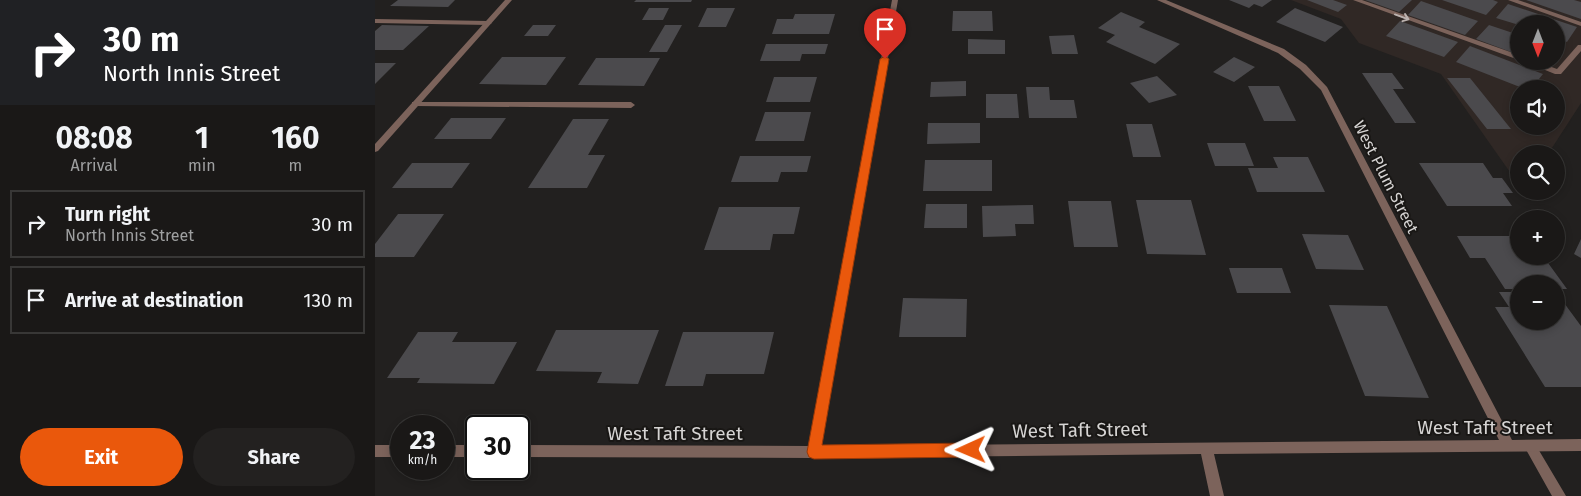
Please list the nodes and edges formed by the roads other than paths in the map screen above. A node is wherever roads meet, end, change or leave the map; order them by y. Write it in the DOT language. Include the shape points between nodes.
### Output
graph roads {
  1 [pos="509,0"];
  2 [pos="895,0"];
  3 [pos="1160,0"];
  4 [pos="1356,0"];
  5 [pos="1511,0"];
  6 [pos="375,21"];
  7 [pos="488,23"];
  8 [pos="1581,24"];
  9 [pos="1581,47"];
  10 [pos="1510,55"];
  11 [pos="1565,64"];
  12 [pos="415,104"];
  13 [pos="631,105"];
  14 [pos="375,149"];
  15 [pos="1581,445"];
  16 [pos="1509,446"];
  17 [pos="1530,446"];
  18 [pos="1206,448"];
  19 [pos="375,451"];
  20 [pos="390,451"];
  21 [pos="530,451"];
  22 [pos="814,452"];
  23 [pos="1217,496"];
  24 [pos="1559,496"];
  1 -- 7 [label="street"];
  2 -- 22 [label="street"];
  3 -- 16 [label="street, West Plum Street" via="1281,51 1324,88"];
  4 -- 10 [label="street, one-way"];
  5 -- 8 [label="street"];
  6 -- 7 [label="street"];
  7 -- 12 [label="street"];
  9 -- 11 [label="street"];
  12 -- 13 [label="street"];
  12 -- 14 [label="street"];
  15 -- 17 [label="street, West Taft Street"];
  16 -- 17 [label="street, West Taft Street"];
  16 -- 18 [label="street, West Taft Street"];
  17 -- 24 [label="street"];
  18 -- 22 [label="street, West Taft Street"];
  18 -- 23 [label="street"];
  19 -- 20 [label="street"];
  21 -- 22 [label="street, West Taft Street"];
}
